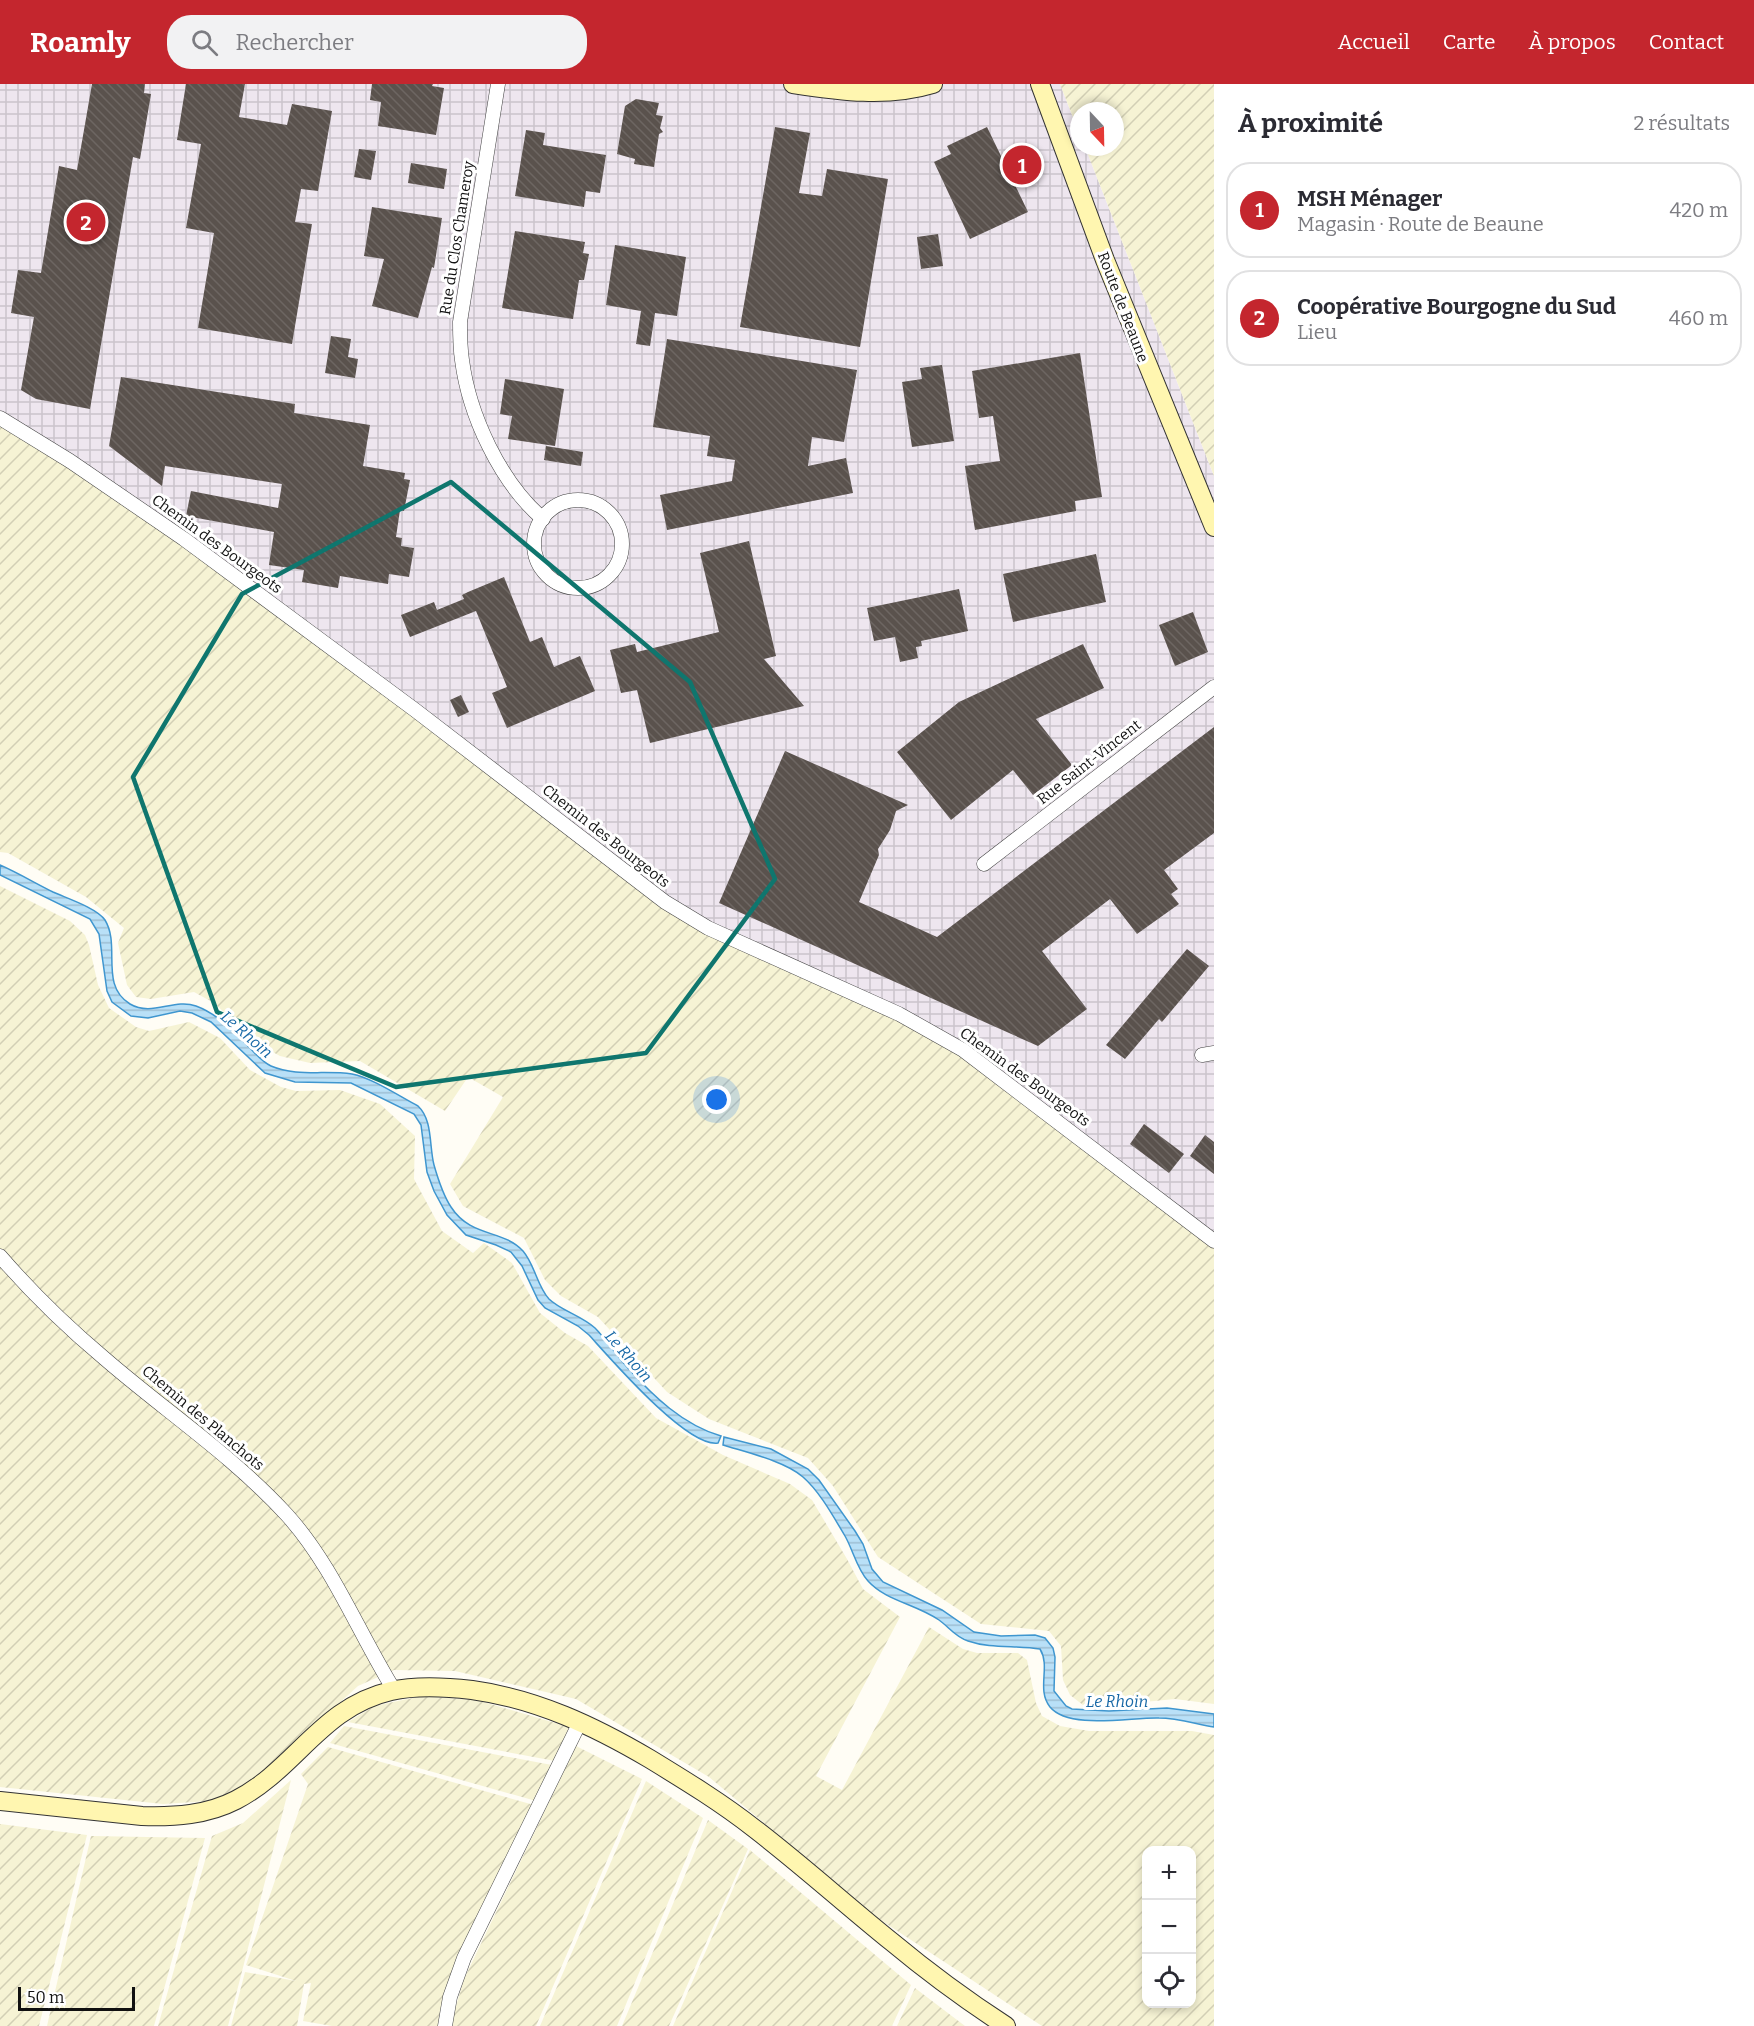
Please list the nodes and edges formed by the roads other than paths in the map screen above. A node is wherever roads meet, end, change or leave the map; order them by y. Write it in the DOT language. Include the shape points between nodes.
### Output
graph roads {
  1 [pos="498,84"];
  2 [pos="793,84"];
  3 [pos="933,84"];
  4 [pos="1040,84"];
  5 [pos="0,418"];
  6 [pos="543,519"];
  7 [pos="1214,527"];
  8 [pos="1214,687"];
  9 [pos="984,864"];
  10 [pos="1214,1241"];
  11 [pos="0,1256"];
  12 [pos="394,1690"];
  13 [pos="580,1722"];
  14 [pos="0,1800"];
  15 [pos="445,2026"];
  16 [pos="1006,2026"];
  1 -- 6 [label="street, Rue du Clos Chameroy" via="460,322 462,360 470,398 498,464 515,490"];
  2 -- 3 [label="street" via="878,93"];
  4 -- 7 [label="street, Route de Beaune" via="1122,304"];
  5 -- 10 [label="street, Chemin des Bourgeots" via="184,539 672,906 708,928 899,1014 963,1050"];
  6 -- 6 [label="street" via="535,549 549,577 578,588 598,583 614,570 622,540 615,520 600,506 569,501"];
  8 -- 9 [label="street, Rue Saint-Vincent"];
  11 -- 12 [label="street, Chemin des Planchots" via="26,1286 104,1359 224,1453 286,1515 332,1577"];
  12 -- 13 [label="street" via="427,1687 490,1693 533,1703"];
  12 -- 14 [label="street" via="353,1704 336,1715 252,1790 208,1811 152,1816"];
  13 -- 15 [label="street" via="464,1958"];
  13 -- 16 [label="street" via="726,1807 930,1973"];
}
